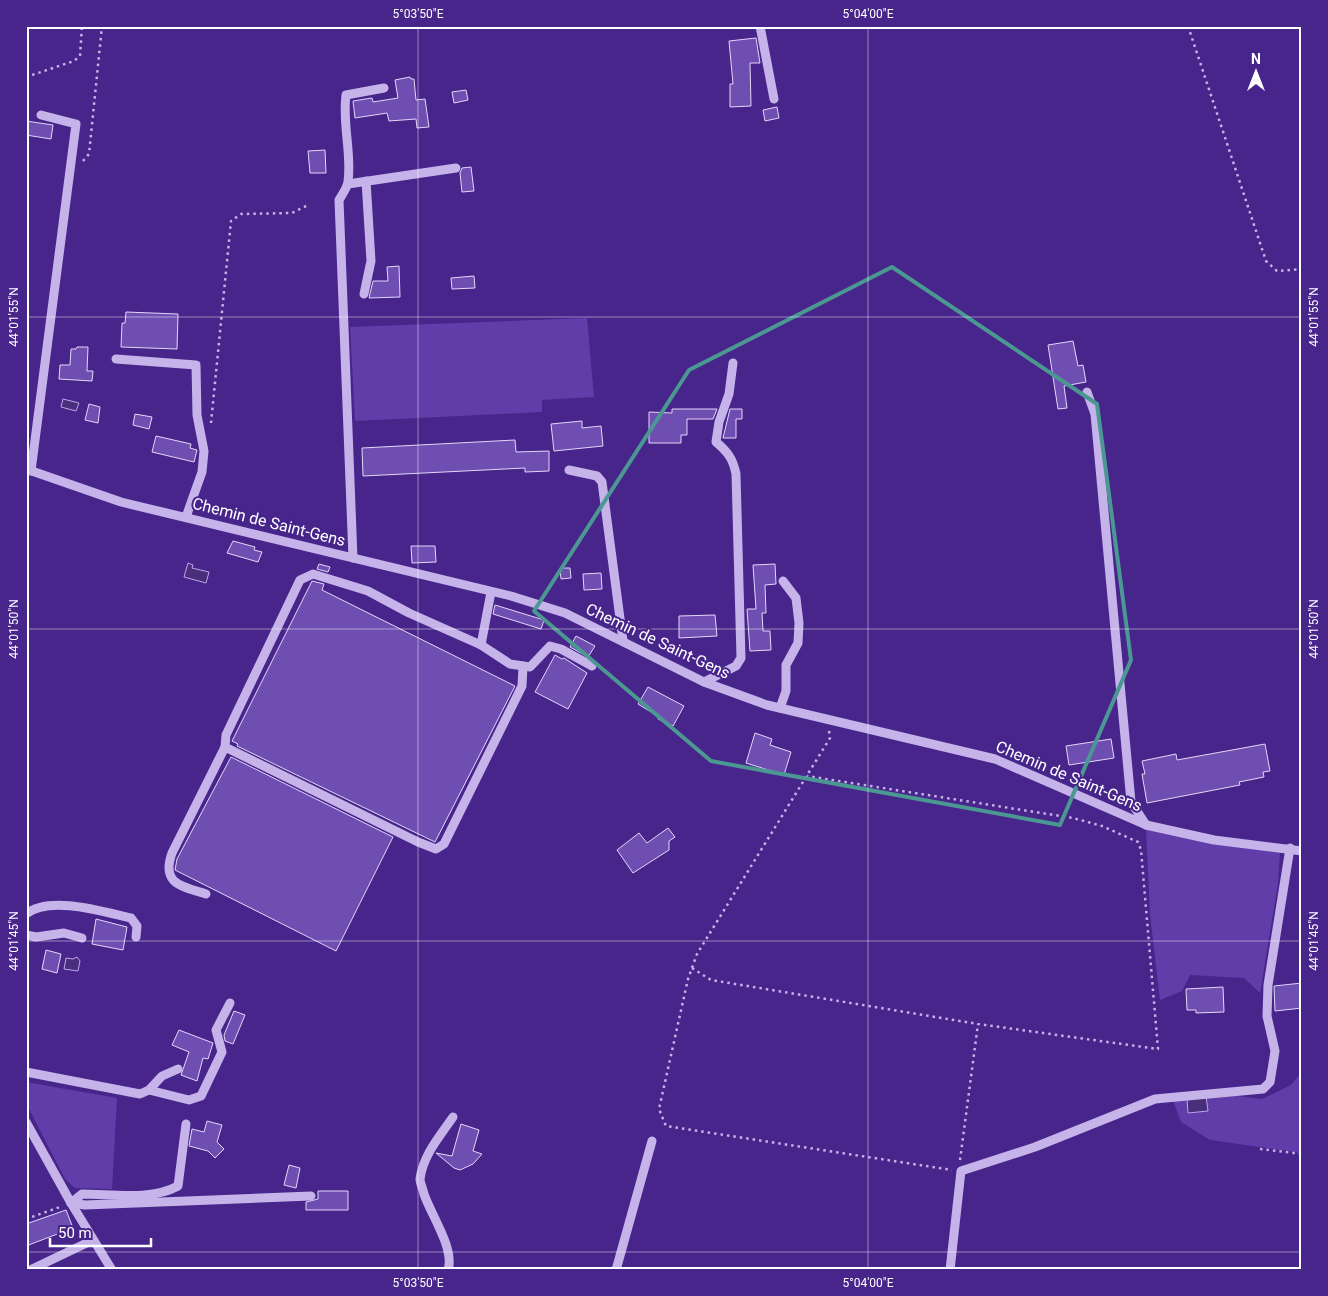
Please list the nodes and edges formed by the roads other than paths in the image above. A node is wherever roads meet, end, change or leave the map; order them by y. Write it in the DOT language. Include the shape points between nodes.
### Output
graph roads {
  1 [pos="760,26"];
  2 [pos="384,88"];
  3 [pos="774,99"];
  4 [pos="41,115"];
  5 [pos="456,168"];
  6 [pos="366,181"];
  7 [pos="348,184"];
  8 [pos="364,294"];
  9 [pos="116,359"];
  10 [pos="733,363"];
  11 [pos="1087,392"];
  12 [pos="29,470"];
  13 [pos="570,470"];
  14 [pos="186,518"];
  15 [pos="353,558"];
  16 [pos="783,581"];
  17 [pos="492,592"];
  18 [pos="623,641"];
  19 [pos="481,645"];
  20 [pos="523,666"];
  21 [pos="592,666"];
  22 [pos="704,682"];
  23 [pos="780,708"];
  24 [pos="225,748"];
  25 [pos="1146,825"];
  26 [pos="1298,849"];
  27 [pos="206,894"];
  28 [pos="26,914"];
  29 [pos="26,935"];
  30 [pos="136,937"];
  31 [pos="82,938"];
  32 [pos="230,1003"];
  33 [pos="178,1069"];
  34 [pos="26,1072"];
  35 [pos="149,1090"];
  36 [pos="453,1117"];
  37 [pos="26,1122"];
  38 [pos="186,1124"];
  39 [pos="652,1141"];
  40 [pos="311,1196"];
  41 [pos="71,1203"];
  42 [pos="94,1240"];
  43 [pos="30,1270"];
  44 [pos="112,1270"];
  45 [pos="448,1270"];
  46 [pos="616,1270"];
  47 [pos="950,1270"];
  1 -- 3 [label="street"];
  2 -- 7 [label="street" via="346,95"];
  4 -- 12 [label="street" via="76,124"];
  5 -- 6 [label="street"];
  6 -- 7 [label="street"];
  6 -- 8 [label="street" via="372,261"];
  7 -- 15 [label="street" via="339,200"];
  9 -- 14 [label="street" via="196,365 197,415 204,451 202,472"];
  10 -- 22 [label="street" via="729,394 716,442 728,452 736,474 741,658 736,666"];
  11 -- 25 [label="street" via="1095,414 1131,802"];
  12 -- 14 [label="street, Chemin de Saint-Gens" via="121,502"];
  13 -- 18 [label="street" via="596,476 602,482"];
  14 -- 15 [label="street, Chemin de Saint-Gens"];
  15 -- 17 [label="street, Chemin de Saint-Gens"];
  16 -- 23 [label="street" via="796,598 799,623 798,643 786,665 786,691"];
  17 -- 18 [label="street, Chemin de Saint-Gens" via="565,613"];
  17 -- 19 [label="street"];
  18 -- 22 [label="street, Chemin de Saint-Gens"];
  19 -- 20 [label="street" via="510,664"];
  19 -- 24 [label="street" via="368,591 312,574 300,580 226,735"];
  20 -- 21 [label="street" via="530,667 550,646"];
  20 -- 24 [label="street" via="522,686 444,844 436,849"];
  22 -- 23 [label="street, Chemin de Saint-Gens"];
  23 -- 25 [label="street, Chemin de Saint-Gens" via="995,759"];
  24 -- 27 [label="street" via="167,867 179,885"];
  25 -- 26 [label="street, Chemin de Saint-Gens" via="1214,840"];
  26 -- 47 [label="street" via="1268,985 1267,1016 1275,1051 1270,1082 1263,1089 1155,1099 1035,1147 961,1171"];
  28 -- 30 [label="street" via="51,906 71,905 131,918 137,926"];
  29 -- 31 [label="street" via="36,937 64,933"];
  32 -- 35 [label="street" via="216,1030 222,1052 201,1096 189,1100"];
  33 -- 35 [label="street" via="162,1076"];
  34 -- 35 [label="street" via="140,1094"];
  36 -- 45 [label="street" via="427,1157 420,1181 431,1214 446,1239"];
  37 -- 41 [label="street"];
  38 -- 41 [label="street" via="178,1186 168,1192 145,1194 82,1194"];
  39 -- 46 [label="street"];
  40 -- 41 [label="street"];
  41 -- 42 [label="street"];
  42 -- 43 [label="street"];
  42 -- 44 [label="street"];
}
